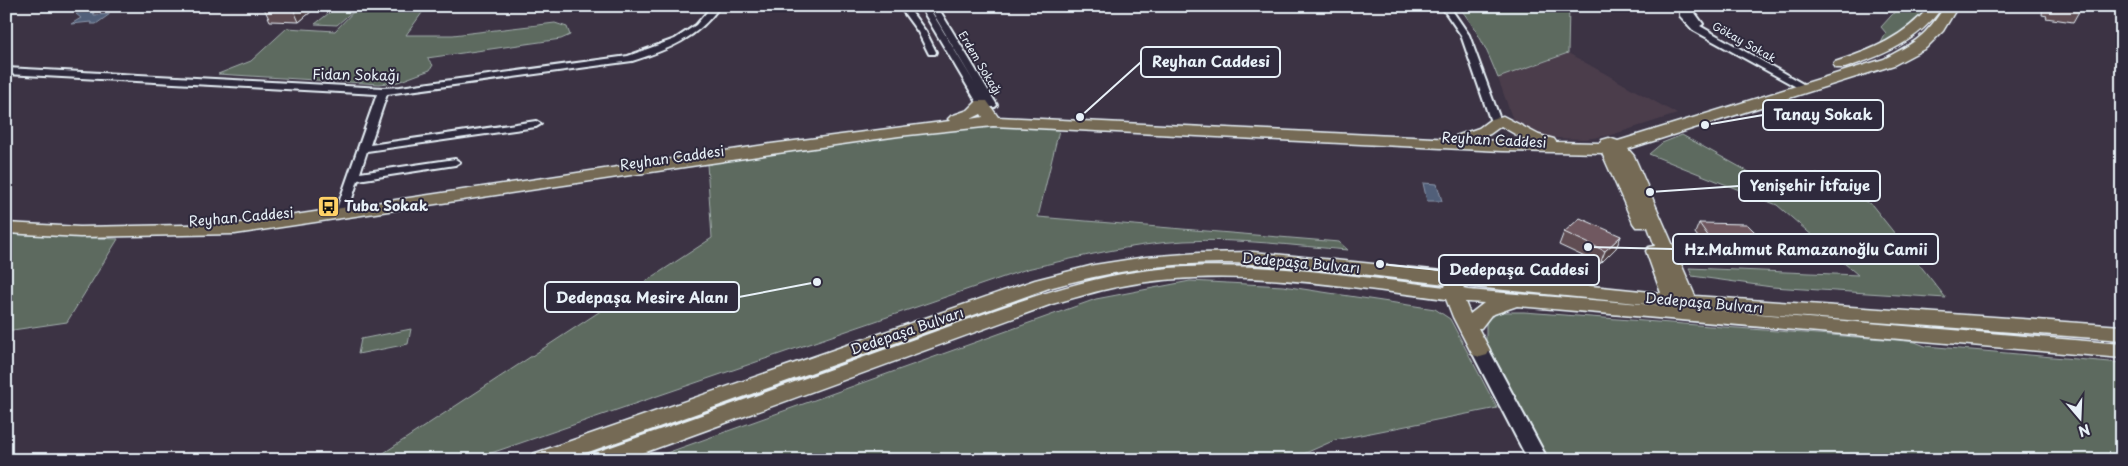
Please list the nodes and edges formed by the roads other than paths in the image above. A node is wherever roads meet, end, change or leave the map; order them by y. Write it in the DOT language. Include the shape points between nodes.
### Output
graph roads {
  1 [pos="716,6"];
  2 [pos="920,6"];
  3 [pos="924,6"];
  4 [pos="934,6"];
  5 [pos="1445,6"];
  6 [pos="1452,6"];
  7 [pos="1684,6"];
  8 [pos="1694,6"];
  9 [pos="1937,6"];
  10 [pos="1952,6"];
  11 [pos="904,7"];
  12 [pos="932,52"];
  13 [pos="6,70"];
  14 [pos="1802,83"];
  15 [pos="383,91"];
  16 [pos="991,112"];
  17 [pos="1499,122"];
  18 [pos="536,124"];
  19 [pos="1649,138"];
  20 [pos="1462,139"];
  21 [pos="1505,143"];
  22 [pos="1562,146"];
  23 [pos="1612,146"];
  24 [pos="363,149"];
  25 [pos="455,162"];
  26 [pos="1620,173"];
  27 [pos="354,177"];
  28 [pos="1638,182"];
  29 [pos="343,210"];
  30 [pos="6,219"];
  31 [pos="6,228"];
  32 [pos="1671,278"];
  33 [pos="1460,289"];
  34 [pos="1414,290"];
  35 [pos="1632,297"];
  36 [pos="1527,300"];
  37 [pos="1681,305"];
  38 [pos="1747,306"];
  39 [pos="1469,322"];
  40 [pos="2122,333"];
  41 [pos="1480,350"];
  42 [pos="2117,351"];
  43 [pos="541,460"];
  44 [pos="599,460"];
  45 [pos="1538,460"];
  1 -- 15 [label="street, Fidan Sokağı" via="702,24 683,39 629,59"];
  2 -- 11 [label="street"];
  3 -- 16 [label="street, Erdem Sokağı"];
  4 -- 16 [label="street, Erdem Sokağı"];
  5 -- 17 [label="street" via="1465,35"];
  6 -- 17 [label="street" via="1482,56"];
  7 -- 14 [label="street, Gökay Sokak" via="1685,17 1696,28"];
  8 -- 14 [label="street, Gökay Sokak" via="1693,18 1703,27"];
  9 -- 14 [label="main road" via="1918,29 1904,39"];
  10 -- 14 [label="main road" via="1942,23 1921,45 1889,62"];
  11 -- 12 [label="street"];
  13 -- 15 [label="street, Fidan Sokağı"];
  14 -- 19 [label="main road"];
  14 -- 23 [label="main road"];
  15 -- 24 [label="street"];
  16 -- 20 [label="main road, Reyhan Caddesi" via="1033,117"];
  16 -- 21 [label="main road"];
  16 -- 29 [label="main road, Reyhan Caddesi"];
  16 -- 29 [label="main road, Reyhan Caddesi" via="899,131"];
  17 -- 20 [label="main road"];
  17 -- 21 [label="main road"];
  17 -- 22 [label="main road" via="1533,138"];
  18 -- 24 [label="street"];
  19 -- 23 [label="main road"];
  19 -- 28 [label="main road" via="1638,158"];
  20 -- 21 [label="main road, Reyhan Caddesi"];
  21 -- 22 [label="main road"];
  22 -- 23 [label="main road"];
  22 -- 26 [label="main road" via="1602,161"];
  23 -- 26 [label="main road"];
  23 -- 28 [label="main road" via="1626,156"];
  24 -- 27 [label="street"];
  25 -- 27 [label="street"];
  26 -- 32 [label="main road" via="1659,261"];
  27 -- 29 [label="street"];
  28 -- 32 [label="main road"];
  29 -- 30 [label="main road, Reyhan Caddesi" via="157,224 66,224"];
  29 -- 31 [label="main road, Reyhan Caddesi" via="236,229 80,232"];
  32 -- 35 [label="main road" via="1647,293"];
  32 -- 37 [label="main road"];
  32 -- 38 [label="main road" via="1700,293"];
  33 -- 34 [label="main road, Dedepaşa Bulvarı"];
  33 -- 35 [label="main road, Dedepaşa Bulvarı"];
  33 -- 36 [label="main road, Dedepaşa Bulvarı"];
  33 -- 39 [label="main road"];
  33 -- 43 [label="main road, Dedepaşa Bulvarı" via="1285,260 1226,257 1154,261 1094,270 1042,284"];
  34 -- 39 [label="main road"];
  34 -- 44 [label="main road, Dedepaşa Bulvarı" via="1240,272 1178,274 1099,285 1046,299"];
  35 -- 37 [label="main road, Dedepaşa Bulvarı"];
  36 -- 37 [label="main road, Dedepaşa Bulvarı"];
  36 -- 39 [label="main road" via="1483,311"];
  37 -- 38 [label="main road, Dedepaşa Bulvarı"];
  37 -- 42 [label="main road, Dedepaşa Bulvarı"];
  38 -- 40 [label="main road, Dedepaşa Bulvarı"];
  39 -- 41 [label="main road"];
  41 -- 45 [label="street"];
}
